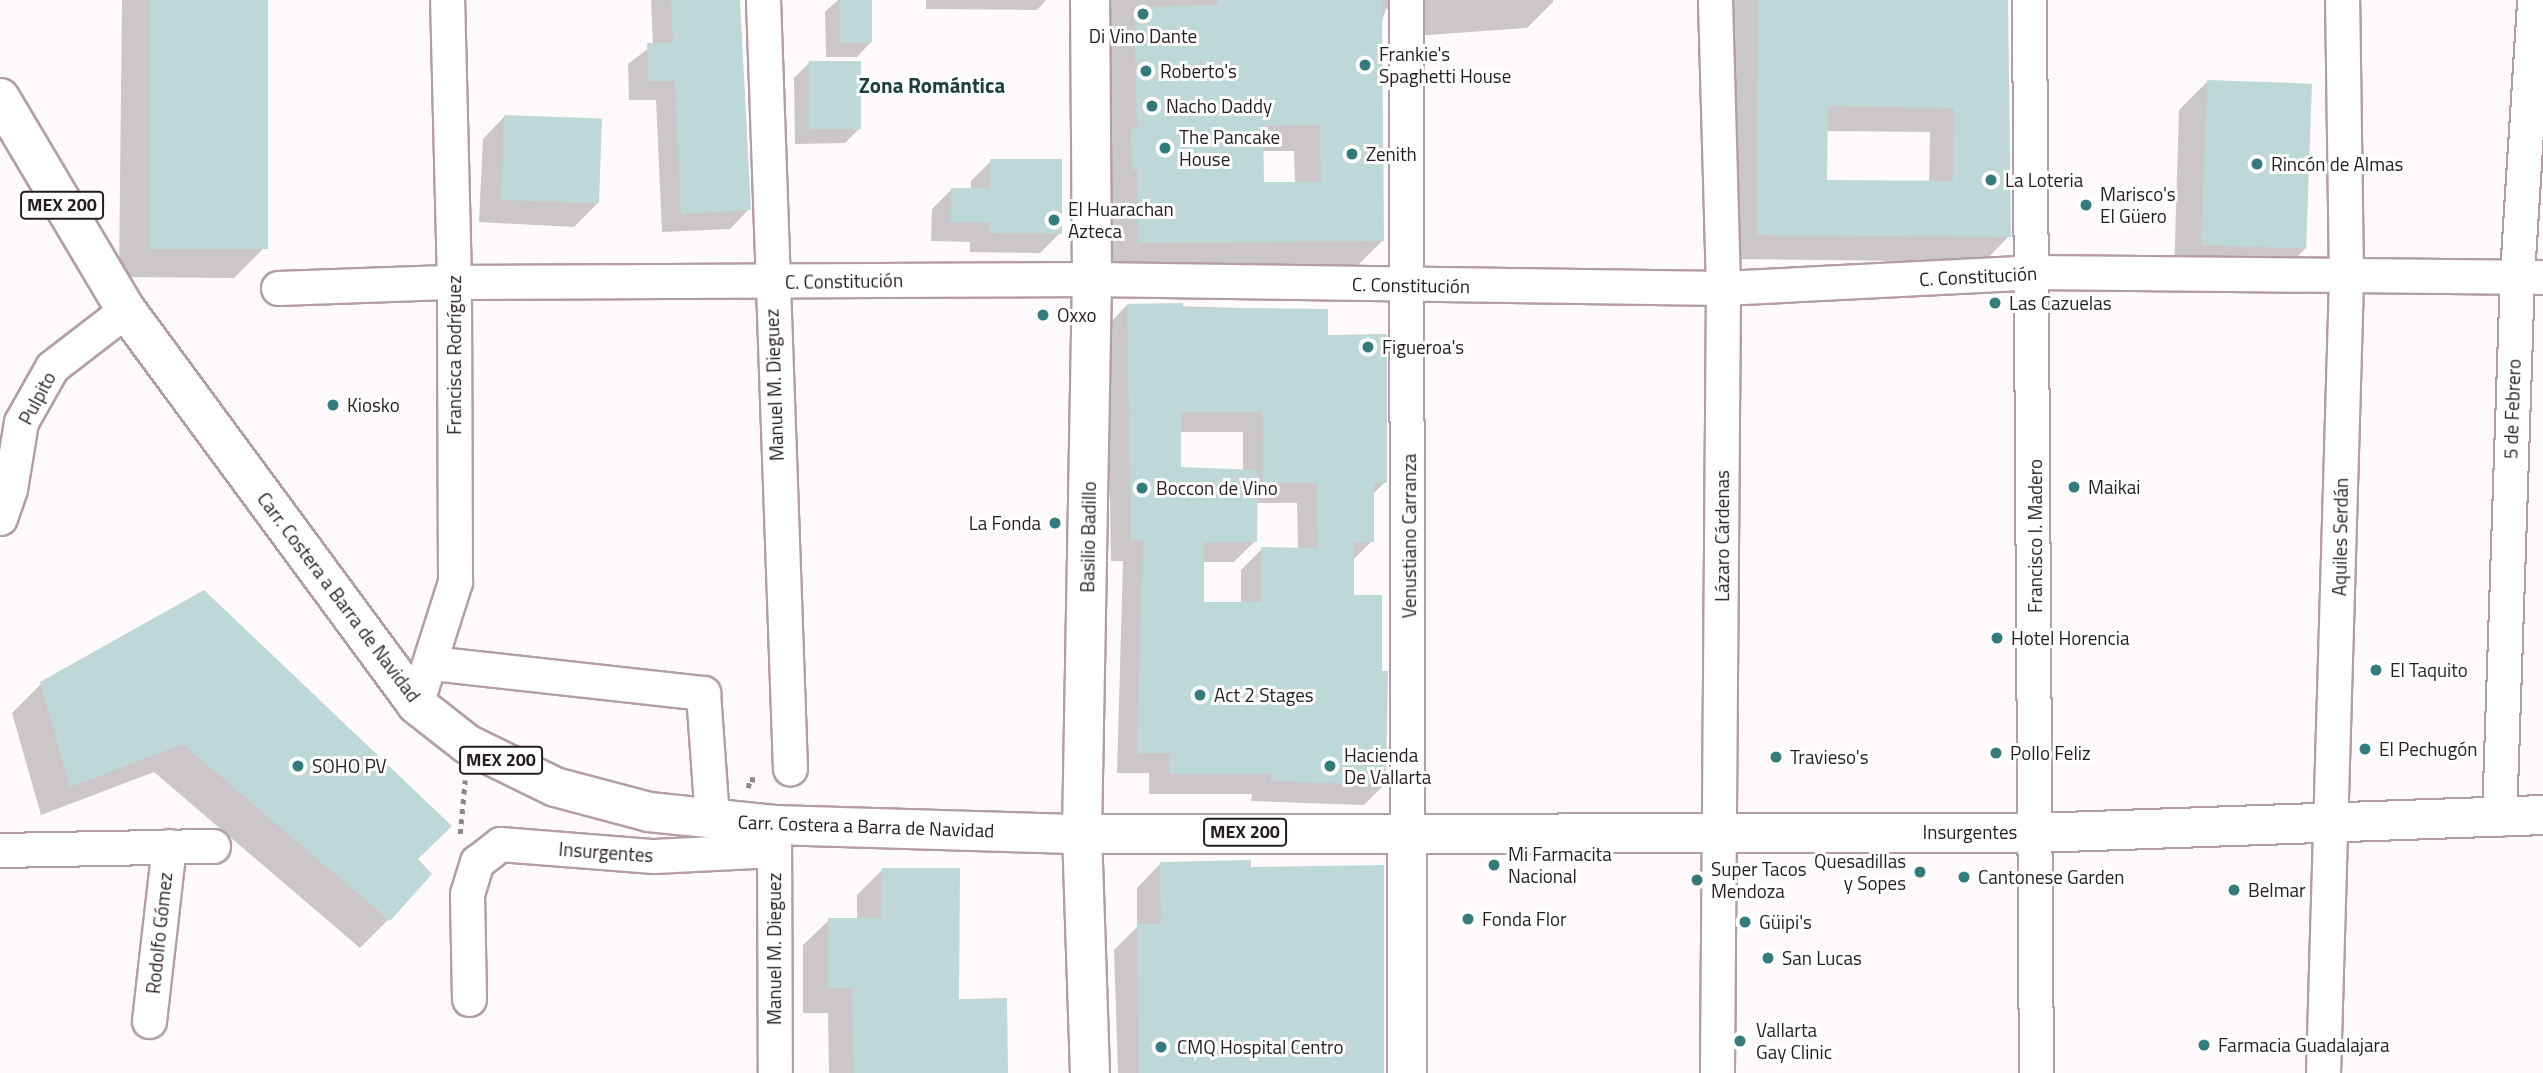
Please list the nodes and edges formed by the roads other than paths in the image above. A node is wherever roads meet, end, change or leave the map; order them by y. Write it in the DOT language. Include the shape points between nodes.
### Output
graph roads {
  1 [pos="447,0"];
  2 [pos="763,0"];
  3 [pos="1090,0"];
  4 [pos="1406,0"];
  5 [pos="1715,0"];
  6 [pos="2029,0"];
  7 [pos="2342,0"];
  8 [pos="2534,0"];
  9 [pos="0,98"];
  10 [pos="2034,272"];
  11 [pos="2530,276"];
  12 [pos="2346,278"];
  13 [pos="1092,279"];
  14 [pos="454,282"];
  15 [pos="770,282"];
  16 [pos="1410,286"];
  17 [pos="278,288"];
  18 [pos="1723,288"];
  19 [pos="126,310"];
  20 [pos="0,518"];
  21 [pos="431,663"];
  22 [pos="416,704"];
  23 [pos="790,769"];
  24 [pos="2525,817"];
  25 [pos="712,818"];
  26 [pos="2333,823"];
  27 [pos="1720,830"];
  28 [pos="1407,831"];
  29 [pos="2036,833"];
  30 [pos="1082,834"];
  31 [pos="774,837"];
  32 [pos="169,846"];
  33 [pos="213,846"];
  34 [pos="0,850"];
  35 [pos="469,999"];
  36 [pos="149,1021"];
  37 [pos="775,1073"];
  38 [pos="1090,1073"];
  39 [pos="1407,1073"];
  40 [pos="1717,1073"];
  41 [pos="2036,1073"];
  42 [pos="2323,1073"];
  1 -- 14 [label="street, Francisca Rodríguez"];
  2 -- 15 [label="street, Manuel M. Dieguez"];
  3 -- 13 [label="main road, Basilio Badillo"];
  4 -- 16 [label="street, Venustiano Carranza"];
  5 -- 18 [label="street, Lázaro Cárdenas"];
  6 -- 10 [label="street, Francisco I. Madero"];
  7 -- 12 [label="street, Aquiles Serdán"];
  8 -- 11 [label="street, 5 de Febrero"];
  9 -- 19 [label="main road, Carr. Costera a Barra de Navidad / MEX 200"];
  10 -- 12 [label="street, C. Constitución"];
  10 -- 18 [label="street, C. Constitución"];
  10 -- 29 [label="street, Francisco I. Madero"];
  11 -- 12 [label="street, C. Constitución"];
  11 -- 24 [label="street, 5 de Febrero"];
  12 -- 26 [label="street, Aquiles Serdán"];
  13 -- 15 [label="street, C. Constitución"];
  13 -- 16 [label="street, C. Constitución"];
  13 -- 30 [label="main road, Basilio Badillo"];
  14 -- 15 [label="street, C. Constitución"];
  14 -- 17 [label="street, C. Constitución"];
  14 -- 21 [label="street, Francisca Rodríguez" via="455,582"];
  15 -- 23 [label="street, Manuel M. Dieguez"];
  16 -- 18 [label="street, C. Constitución"];
  16 -- 28 [label="street, Venustiano Carranza"];
  18 -- 27 [label="street, Lázaro Cárdenas"];
  19 -- 20 [label="street, Pulpito" via="52,367 21,422 10,489"];
  19 -- 22 [label="main road, Carr. Costera a Barra de Navidad / MEX 200"];
  21 -- 22 [label="street, Francisca Rodríguez"];
  21 -- 25 [label="street" via="704,693"];
  22 -- 25 [label="main road, Carr. Costera a Barra de Navidad / MEX 200" via="472,746 555,787 649,811"];
  24 -- 26 [label="main road, Insurgentes"];
  25 -- 31 [label="main road, Carr. Costera a Barra de Navidad / MEX 200"];
  26 -- 29 [label="main road, Insurgentes"];
  26 -- 42 [label="street, Aquiles Serdán"];
  27 -- 28 [label="main road, Insurgentes"];
  27 -- 29 [label="main road, Insurgentes"];
  27 -- 40 [label="street, Lázaro Cárdenas"];
  28 -- 30 [label="main road, Carr. Costera a Barra de Navidad / MEX 200"];
  28 -- 39 [label="main road, Venustiano Carranza"];
  29 -- 41 [label="street, Francisco I. Madero"];
  30 -- 31 [label="main road, Carr. Costera a Barra de Navidad / MEX 200"];
  30 -- 38 [label="main road, Basilio Badillo"];
  31 -- 35 [label="street, Insurgentes" via="654,856 500,844 477,862 467,894"];
  31 -- 37 [label="street, Manuel M. Dieguez"];
  32 -- 33 [label="street, Rodolfo Gómez"];
  32 -- 34 [label="street, Rodolfo Gómez"];
  32 -- 36 [label="street, Rodolfo Gómez"];
}
